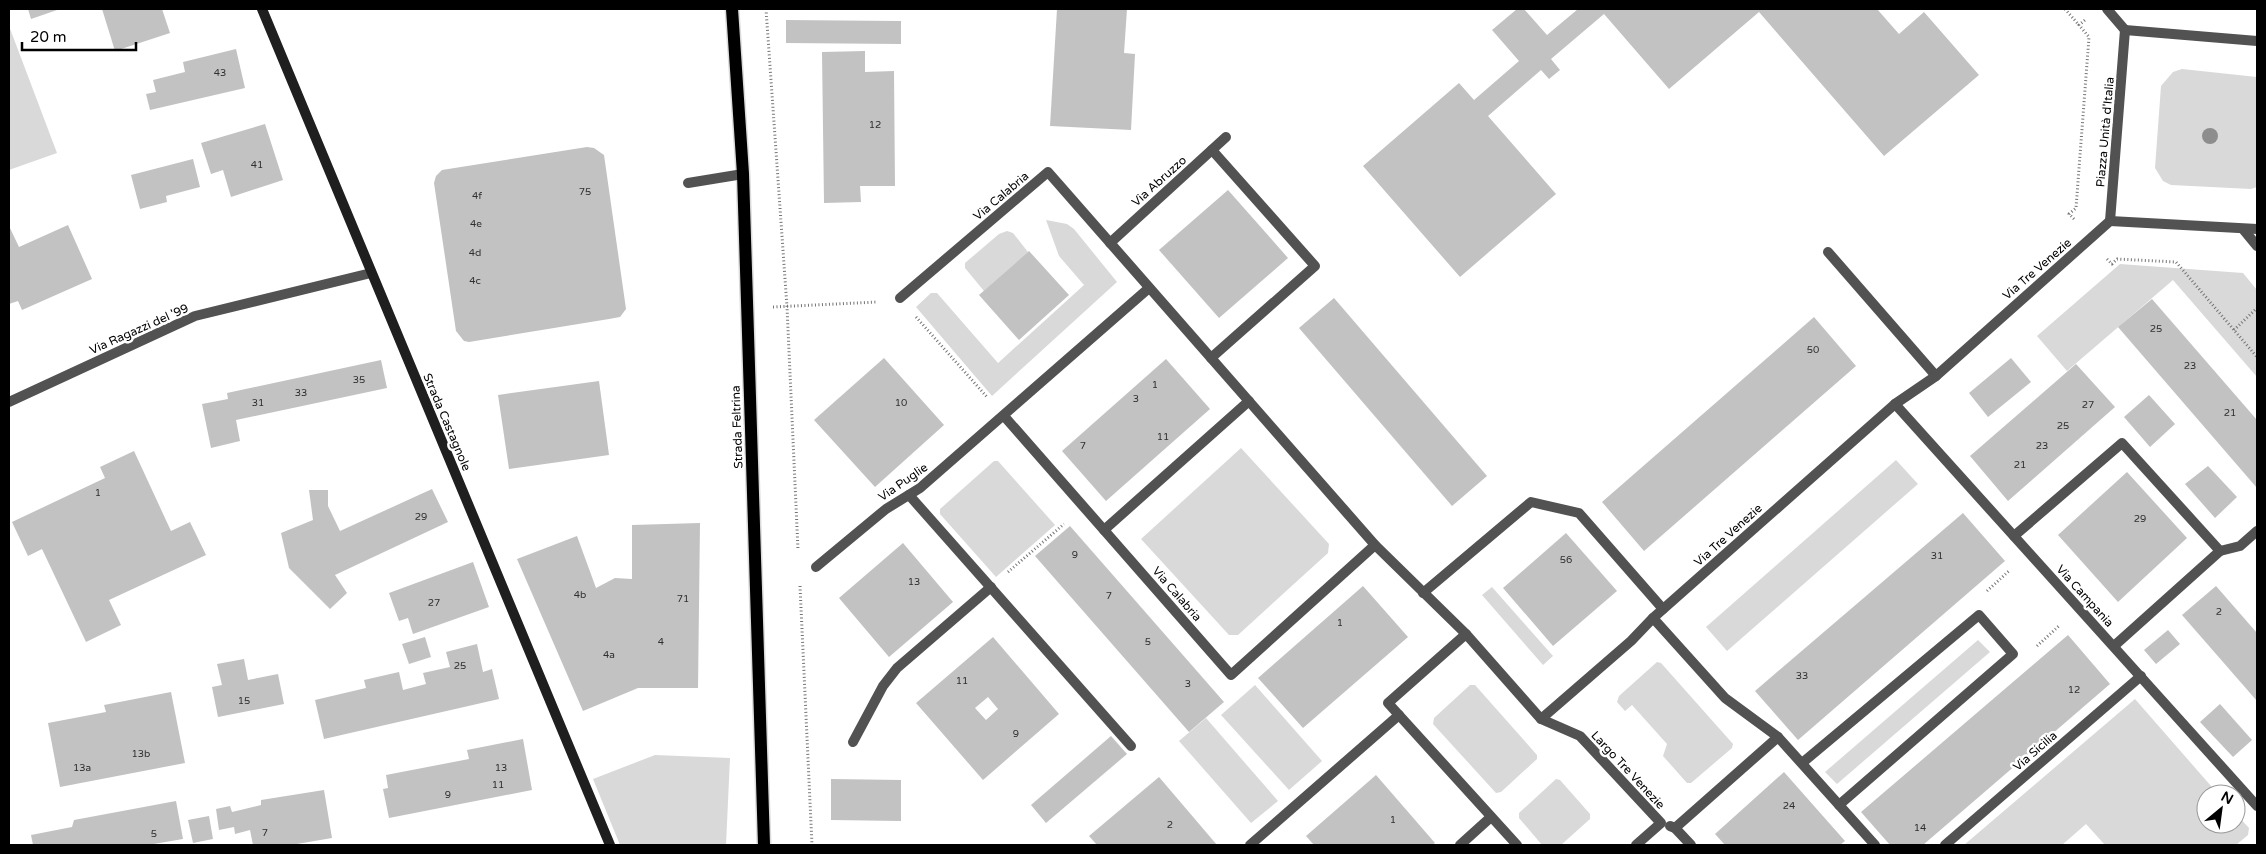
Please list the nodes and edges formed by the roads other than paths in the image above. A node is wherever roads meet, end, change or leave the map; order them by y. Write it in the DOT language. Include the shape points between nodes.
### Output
graph roads {
  1 [pos="262,9"];
  2 [pos="732,9"];
  3 [pos="2107,9"];
  4 [pos="2125,30"];
  5 [pos="2257,41"];
  6 [pos="1226,138"];
  7 [pos="1212,150"];
  8 [pos="743,174"];
  9 [pos="688,183"];
  10 [pos="2110,221"];
  11 [pos="2243,229"];
  12 [pos="2257,229"];
  13 [pos="1110,243"];
  14 [pos="2257,246"];
  15 [pos="1828,252"];
  16 [pos="371,272"];
  17 [pos="1149,288"];
  18 [pos="900,298"];
  19 [pos="1211,358"];
  20 [pos="1936,376"];
  21 [pos="1249,401"];
  22 [pos="9,402"];
  23 [pos="1894,404"];
  24 [pos="1004,416"];
  25 [pos="910,495"];
  26 [pos="1104,530"];
  27 [pos="2257,531"];
  28 [pos="2014,536"];
  29 [pos="1375,545"];
  30 [pos="2220,551"];
  31 [pos="816,567"];
  32 [pos="991,587"];
  33 [pos="1423,593"];
  34 [pos="1664,609"];
  35 [pos="1653,618"];
  36 [pos="1466,634"];
  37 [pos="2114,646"];
  38 [pos="2141,676"];
  39 [pos="1399,715"];
  40 [pos="1541,719"];
  41 [pos="1778,737"];
  42 [pos="853,742"];
  43 [pos="1131,746"];
  44 [pos="1802,763"];
  45 [pos="1839,805"];
  46 [pos="2257,806"];
  47 [pos="1491,817"];
  48 [pos="1660,823"];
  49 [pos="1675,828"];
  50 [pos="610,845"];
  51 [pos="764,845"];
  52 [pos="1250,845"];
  53 [pos="1460,845"];
  54 [pos="1517,845"];
  55 [pos="1636,845"];
  56 [pos="1691,845"];
  57 [pos="1875,845"];
  58 [pos="1944,845"];
  1 -- 16 [label="main road, Strada Castagnole"];
  2 -- 8 [label="main road, Strada Feltrina"];
  3 -- 4 [label="street"];
  4 -- 5 [label="street"];
  4 -- 10 [label="street, Piazza Unità d'Italia"];
  6 -- 7 [label="street, Via Abruzzo"];
  7 -- 13 [label="street, Via Abruzzo"];
  7 -- 19 [label="street" via="1315,266"];
  8 -- 9 [label="street"];
  8 -- 51 [label="main road, Strada Feltrina"];
  10 -- 11 [label="street"];
  10 -- 20 [label="street, Via Tre Venezie"];
  11 -- 12 [label="street"];
  11 -- 14 [label="street"];
  13 -- 17 [label="street, Via Calabria"];
  13 -- 18 [label="street, Via Calabria" via="1048,172"];
  15 -- 20 [label="street"];
  16 -- 22 [label="street, Via Ragazzi del '99" via="196,316"];
  16 -- 50 [label="main road, Strada Castagnole"];
  17 -- 19 [label="street, Via Calabria"];
  17 -- 24 [label="street, Via Puglie"];
  19 -- 21 [label="street, Via Calabria"];
  20 -- 23 [label="street, Via Tre Venezie"];
  21 -- 26 [label="street"];
  21 -- 29 [label="street, Via Calabria"];
  23 -- 28 [label="street, Via Campania"];
  23 -- 34 [label="street, Via Tre Venezie"];
  24 -- 25 [label="street, Via Puglie"];
  24 -- 26 [label="street"];
  25 -- 31 [label="street, Via Puglie" via="886,509"];
  25 -- 32 [label="street"];
  26 -- 29 [label="street, Via Calabria" via="1231,675"];
  27 -- 30 [label="street" via="2240,546"];
  28 -- 30 [label="street" via="2122,443"];
  28 -- 37 [label="street, Via Campania"];
  29 -- 33 [label="street, Via Calabria"];
  30 -- 37 [label="street"];
  32 -- 42 [label="street" via="897,668 883,686"];
  32 -- 43 [label="street"];
  33 -- 34 [label="street" via="1531,502 1579,513"];
  33 -- 36 [label="street, Via Calabria"];
  34 -- 35 [label="street, Via Tre Venezie"];
  35 -- 40 [label="street, Via Tre Venezie"];
  35 -- 41 [label="street" via="1725,698"];
  36 -- 39 [label="street" via="1388,703"];
  36 -- 40 [label="street, Largo Tre Venezie"];
  37 -- 38 [label="street, Via Campania"];
  38 -- 46 [label="street, Via Campania"];
  38 -- 58 [label="street, Via Sicilia"];
  39 -- 47 [label="street"];
  39 -- 52 [label="street"];
  40 -- 48 [label="street, Largo Tre Venezie" via="1580,736"];
  41 -- 44 [label="street"];
  41 -- 49 [label="street"];
  44 -- 45 [label="street"];
  44 -- 45 [label="street" via="1980,615 2013,654"];
  45 -- 57 [label="street"];
  47 -- 53 [label="street"];
  47 -- 54 [label="street"];
  48 -- 49 [label="street"];
  48 -- 55 [label="street, Largo Tre Venezie"];
  49 -- 56 [label="street"];
}
